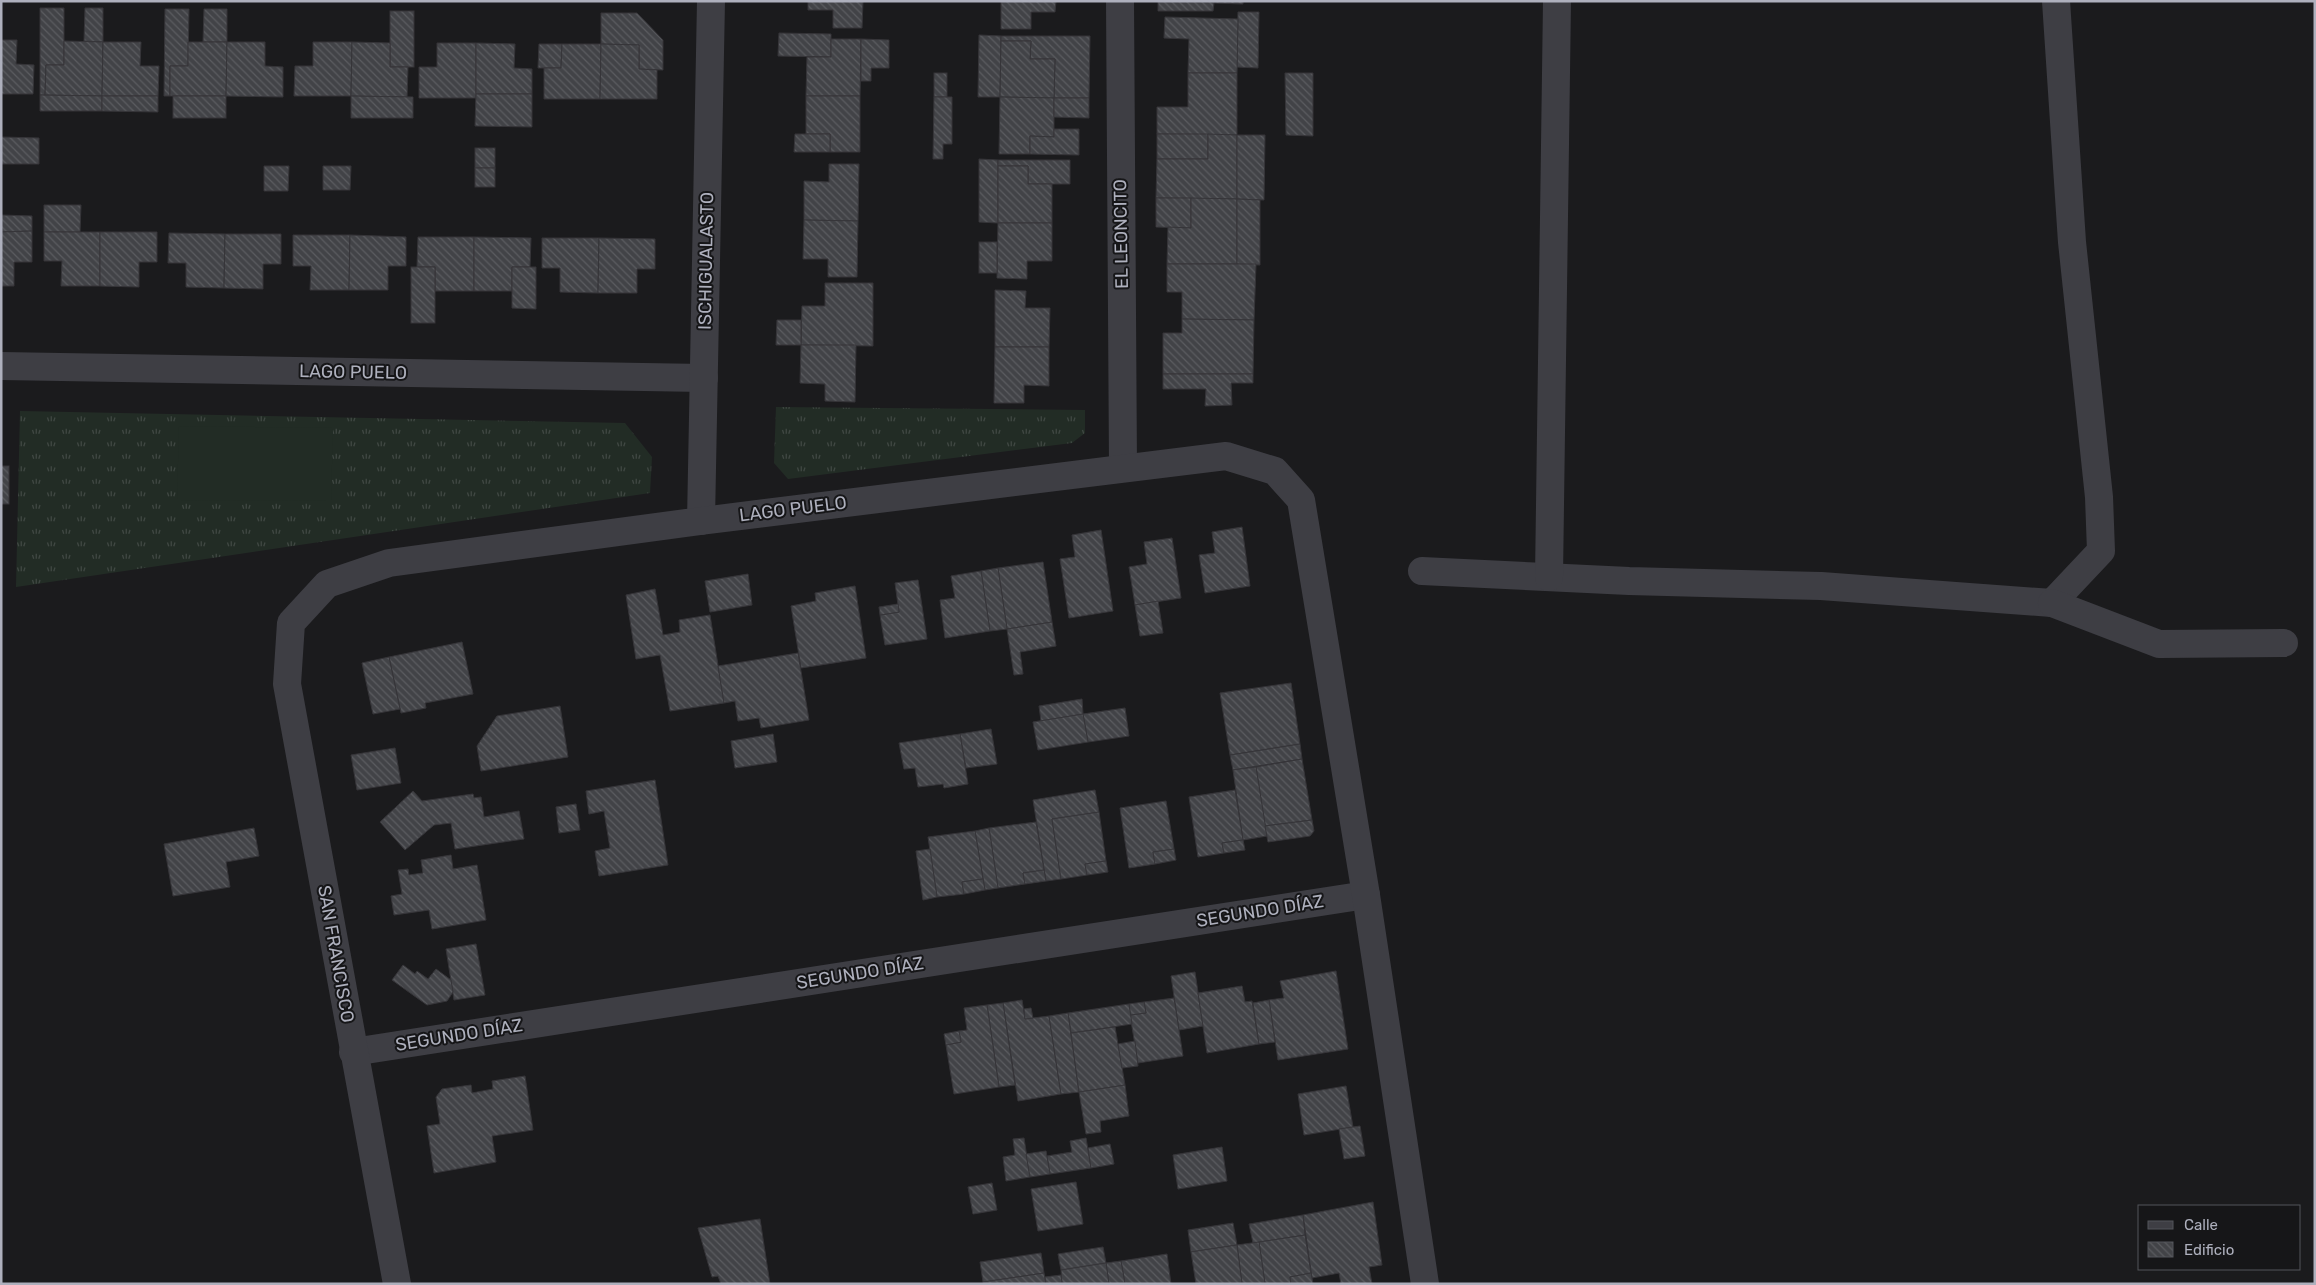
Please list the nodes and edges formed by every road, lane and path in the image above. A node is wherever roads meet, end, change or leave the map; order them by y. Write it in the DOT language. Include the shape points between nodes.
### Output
graph roads {
  1 [pos="710,1"];
  2 [pos="1120,1"];
  3 [pos="1557,1"];
  4 [pos="2056,1"];
  5 [pos="1,366"];
  6 [pos="704,378"];
  7 [pos="1123,467"];
  8 [pos="701,521"];
  9 [pos="1422,571"];
  10 [pos="1549,577"];
  11 [pos="2052,603"];
  12 [pos="291,623"];
  13 [pos="2284,643"];
  14 [pos="1366,895"];
  15 [pos="353,1052"];
  16 [pos="397,1284"];
  17 [pos="1425,1284"];
  1 -- 6 [label="street, ISCHIGUALASTO"];
  2 -- 7 [label="street, EL LEONCITO"];
  3 -- 10 [label="street"];
  4 -- 11 [label="street" via="2072,242 2099,497 2101,551"];
  5 -- 6 [label="street, LAGO PUELO"];
  6 -- 8 [label="street, ISCHIGUALASTO"];
  7 -- 8 [label="street, LAGO PUELO"];
  7 -- 14 [label="street, LAGO PUELO" via="1226,456 1275,471 1301,500"];
  8 -- 12 [label="street, LAGO PUELO" via="389,563 327,584"];
  9 -- 10 [label="street"];
  10 -- 11 [label="street" via="1821,586"];
  11 -- 13 [label="street" via="2160,644"];
  12 -- 15 [label="street, SAN FRANCISCO" via="287,684"];
  14 -- 15 [label="street, SEGUNDO DÍAZ"];
  14 -- 17 [label="street"];
  15 -- 16 [label="street, SAN FRANCISCO"];
}
